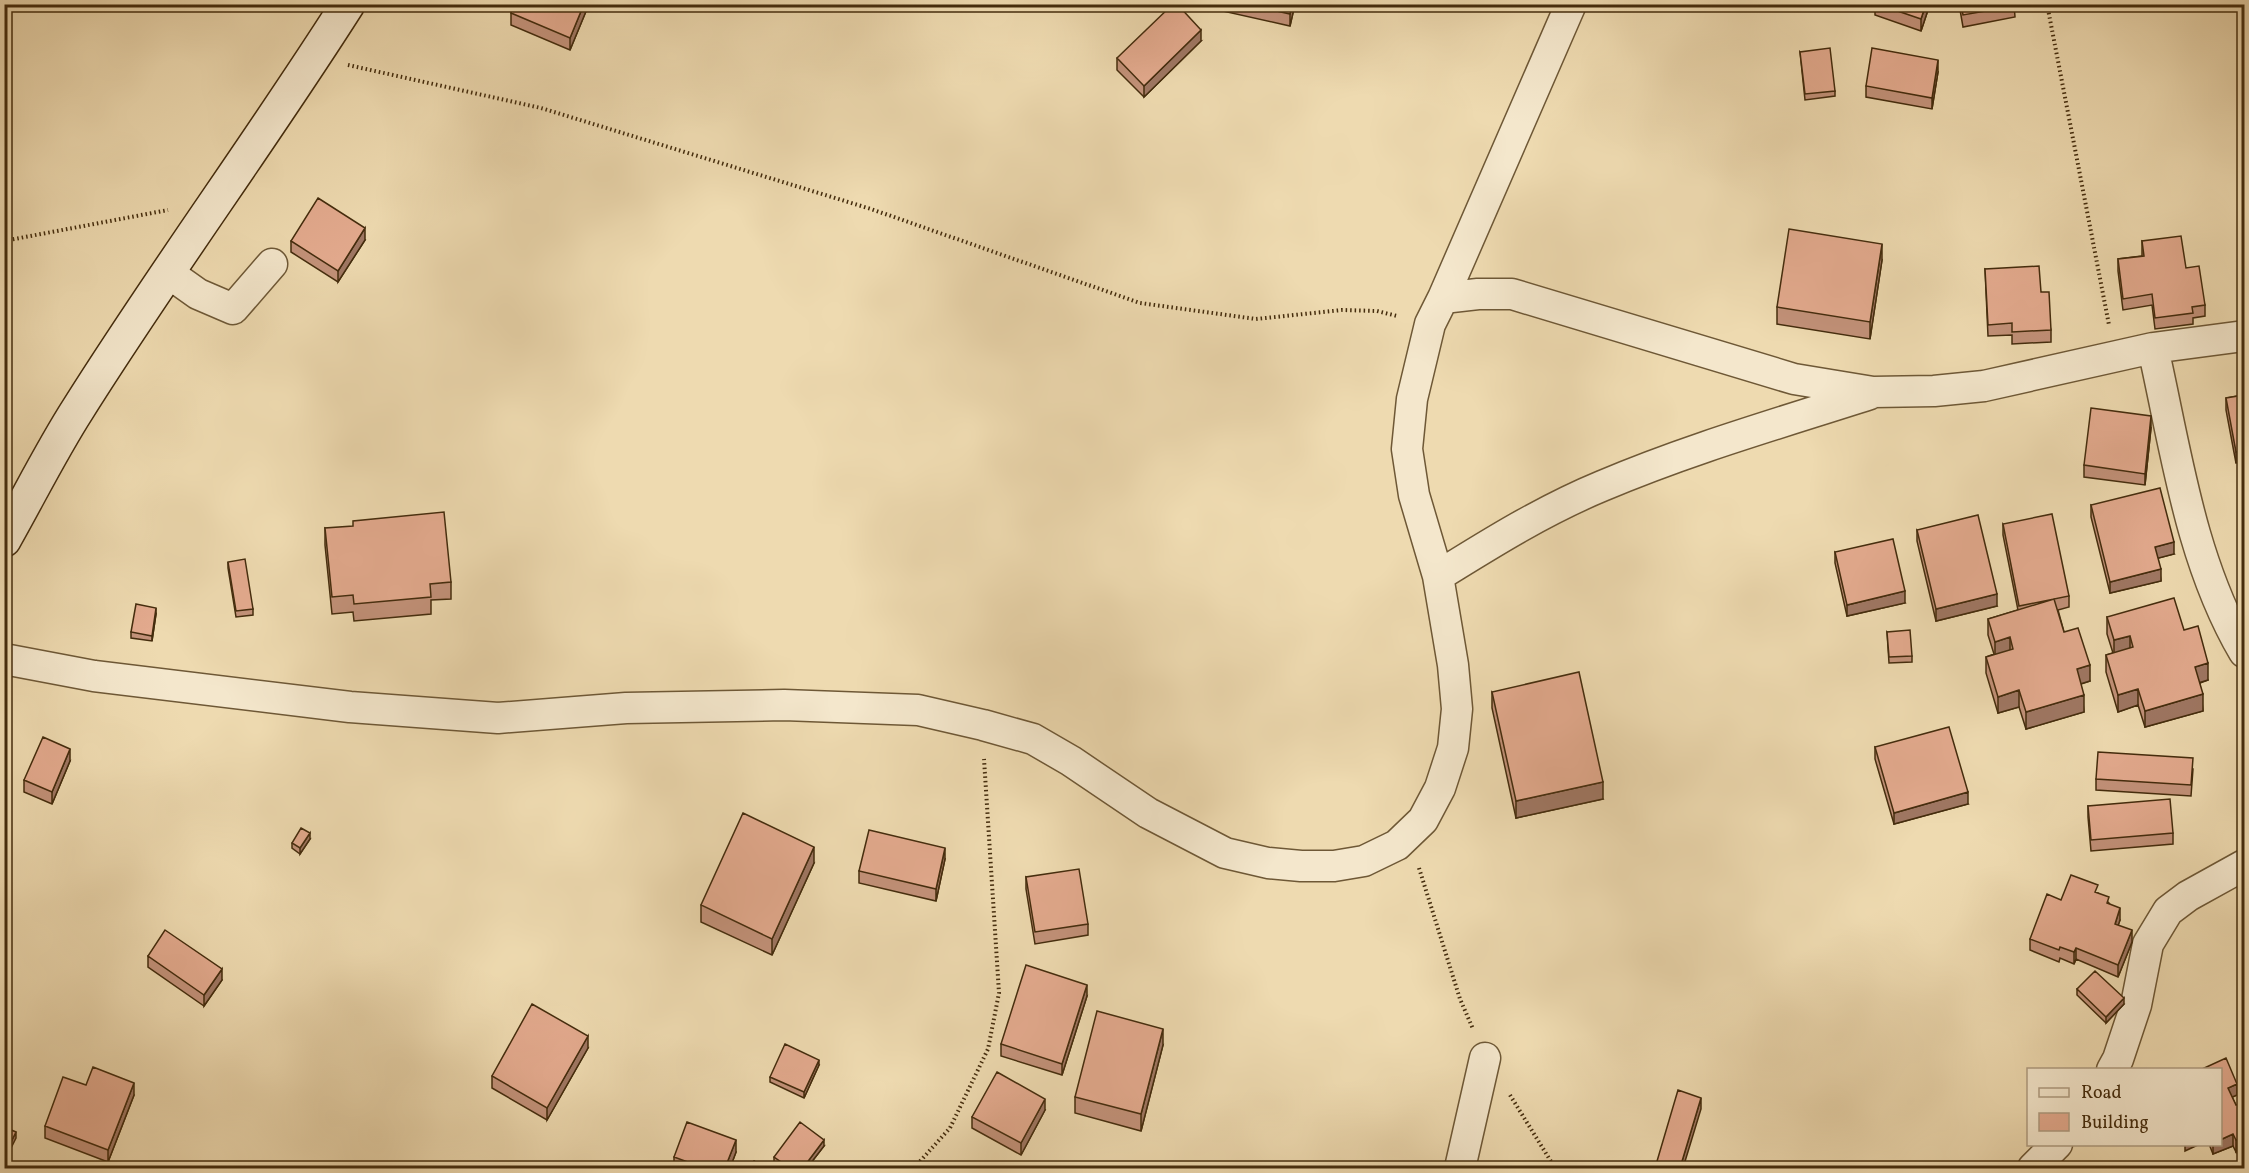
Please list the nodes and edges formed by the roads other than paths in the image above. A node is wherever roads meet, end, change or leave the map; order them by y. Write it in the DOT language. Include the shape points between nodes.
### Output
graph roads {
  1 [pos="348,4"];
  2 [pos="1571,4"];
  3 [pos="272,264"];
  4 [pos="166,272"];
  5 [pos="1436,311"];
  6 [pos="2244,336"];
  7 [pos="2153,348"];
  8 [pos="1874,392"];
  9 [pos="4,540"];
  10 [pos="1438,576"];
  11 [pos="2244,652"];
  12 [pos="4,659"];
  13 [pos="2244,865"];
  14 [pos="1485,1058"];
  15 [pos="2113,1068"];
  16 [pos="2055,1146"];
  17 [pos="1461,1168"];
  18 [pos="2033,1168"];
  1 -- 4 [label="main road"];
  2 -- 5 [label="street"];
  3 -- 4 [label="street" via="233,309 198,294"];
  4 -- 9 [label="main road" via="76,411"];
  5 -- 8 [label="street" via="1478,294 1512,294 1794,379"];
  5 -- 10 [label="street" via="1412,399 1407,449 1414,495"];
  6 -- 7 [label="street"];
  7 -- 8 [label="street" via="1984,386"];
  7 -- 11 [label="street" via="2194,537 2230,628"];
  8 -- 10 [label="street" via="1674,457 1600,487 1529,521"];
  10 -- 12 [label="street" via="1457,709 1453,748 1440,788 1423,820 1397,845 1364,861 1334,866 1268,863 1225,853 1148,813 1033,739 918,710 784,705 626,708 487,717 350,707 94,676"];
  13 -- 15 [label="street" via="2168,911 2148,944 2136,1005"];
  14 -- 17 [label="street"];
  16 -- 18 [label="street"];
}
